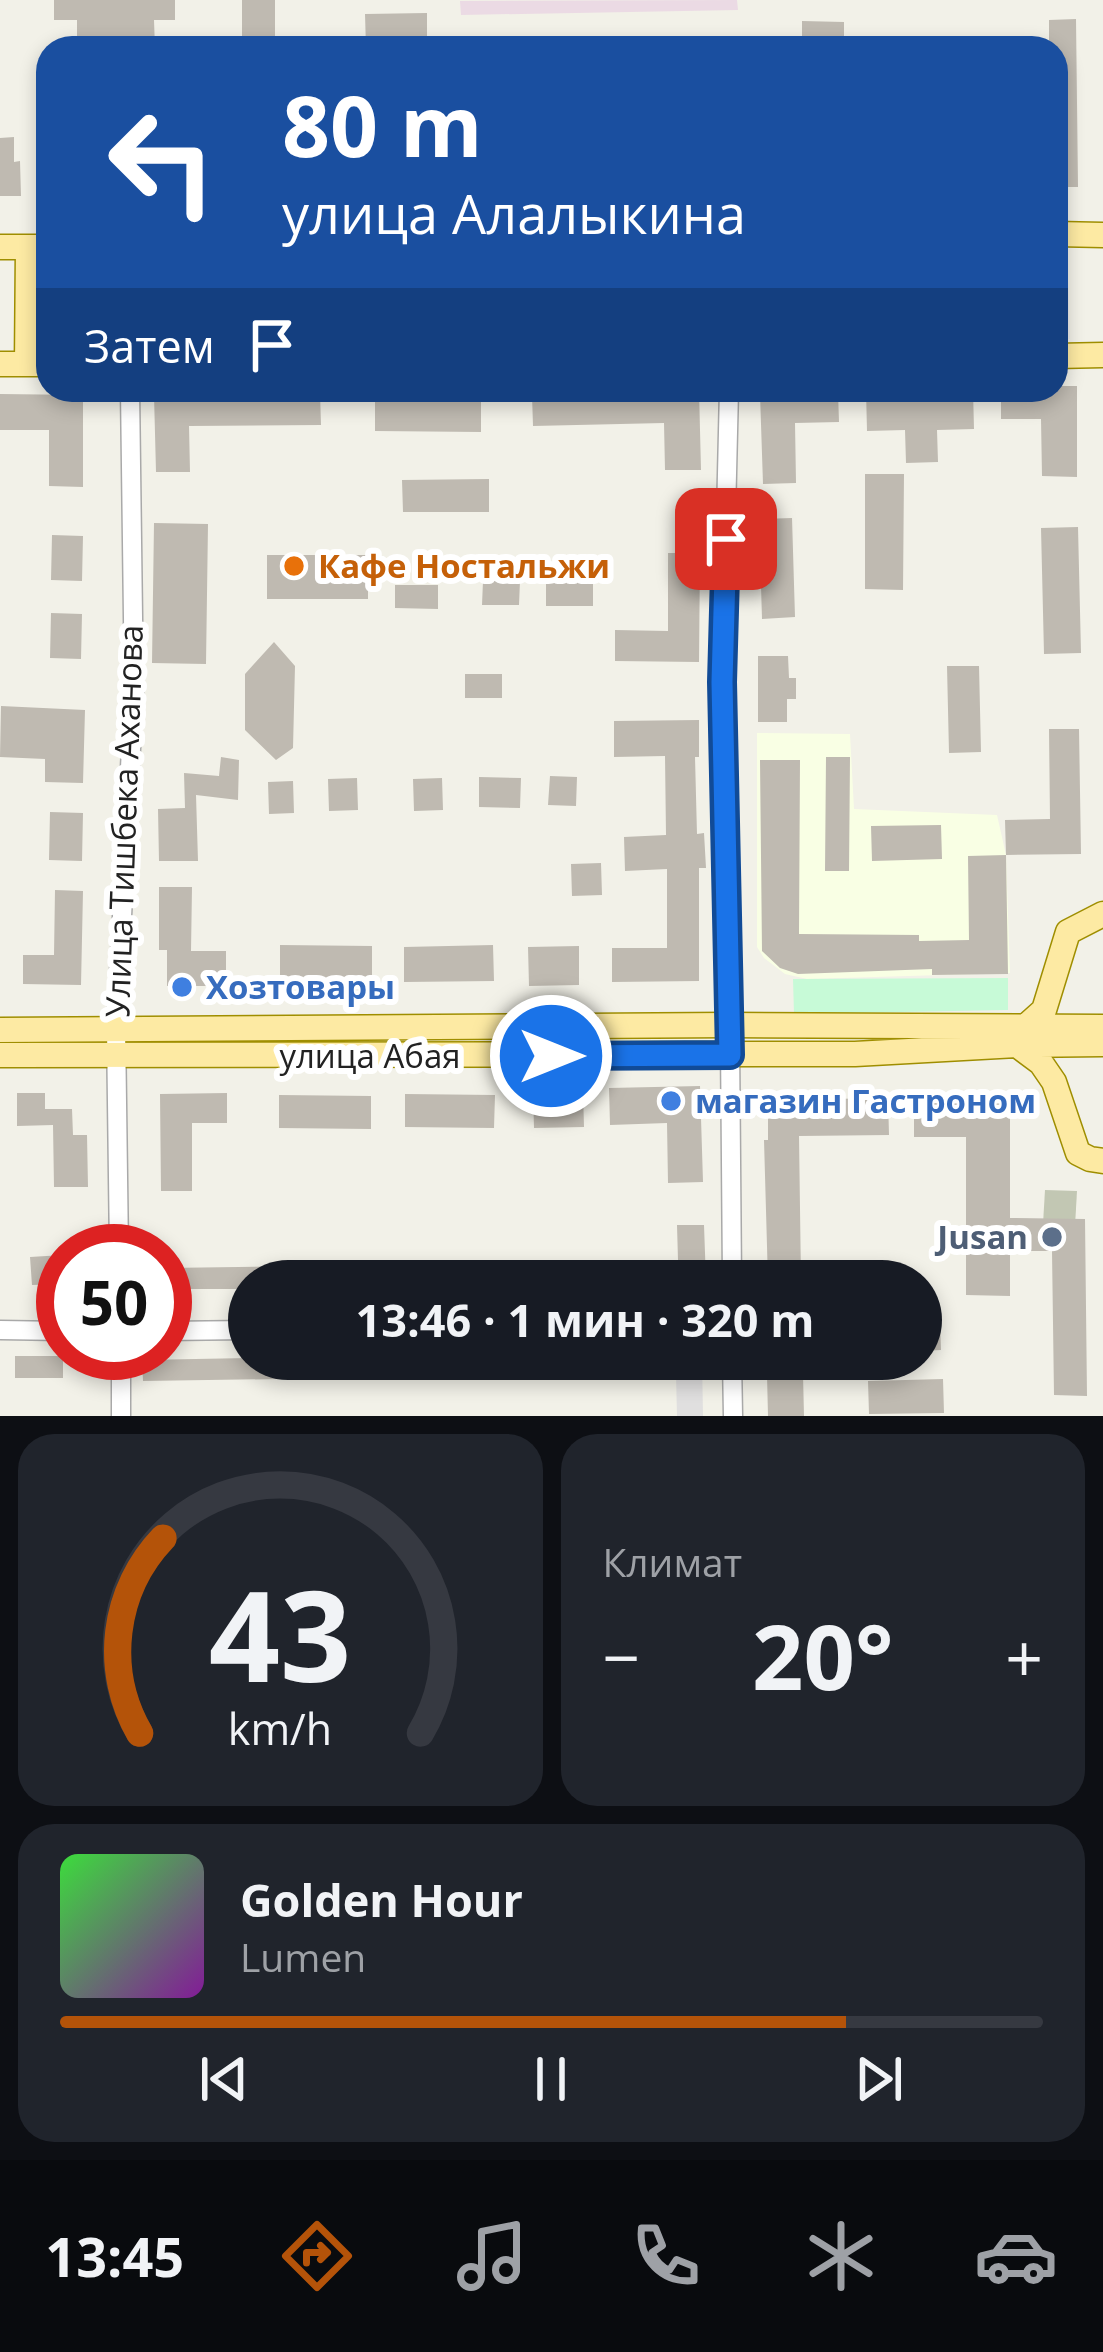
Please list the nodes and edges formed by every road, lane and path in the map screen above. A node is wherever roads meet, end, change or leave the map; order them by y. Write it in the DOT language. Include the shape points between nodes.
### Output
graph roads {
  1 [pos="1068,234"];
  2 [pos="1103,235"];
  3 [pos="0,247"];
  4 [pos="36,247"];
  5 [pos="1068,356"];
  6 [pos="1103,356"];
  7 [pos="0,364"];
  8 [pos="36,364"];
  9 [pos="130,402"];
  10 [pos="729,402"];
  11 [pos="1103,914"];
  12 [pos="730,1025"];
  13 [pos="1103,1027"];
  14 [pos="116,1028"];
  15 [pos="0,1030"];
  16 [pos="1021,1036"];
  17 [pos="1103,1044"];
  18 [pos="0,1055"];
  19 [pos="730,1055"];
  20 [pos="116,1056"];
  21 [pos="1103,1160"];
  22 [pos="119,1224"];
  23 [pos="731,1260"];
  24 [pos="0,1330"];
  25 [pos="228,1330"];
  26 [pos="36,1331"];
  27 [pos="192,1331"];
  28 [pos="121,1380"];
  29 [pos="732,1380"];
  30 [pos="121,1416"];
  31 [pos="733,1416"];
  1 -- 2 [label="main road"];
  3 -- 4 [label="main road"];
  5 -- 6 [label="main road"];
  7 -- 8 [label="main road"];
  9 -- 14 [label="street, Улица Тишбека Аханова" via="134,693"];
  10 -- 12 [label="street" via="722,682"];
  11 -- 16 [label="main road" via="1068,932 1045,1010"];
  12 -- 14 [label="main road, улица Абая"];
  12 -- 16 [label="main road, улица Абая"];
  12 -- 19 [label="street"];
  13 -- 16 [label="main road"];
  14 -- 15 [label="main road, улица Абая"];
  14 -- 20 [label="street, Улица Тишбека Аханова"];
  16 -- 17 [label="main road"];
  16 -- 19 [label="main road, улица Абая" via="855,1054"];
  16 -- 21 [label="main road" via="1054,1082 1078,1153"];
  18 -- 20 [label="main road, улица Абая"];
  19 -- 20 [label="main road, улица Абая"];
  19 -- 23 [label="street"];
  20 -- 22 [label="street, Улица Тишбека Аханова"];
  24 -- 26 [label="street"];
  25 -- 27 [label="street"];
  28 -- 30 [label="street"];
  29 -- 31 [label="street"];
}
